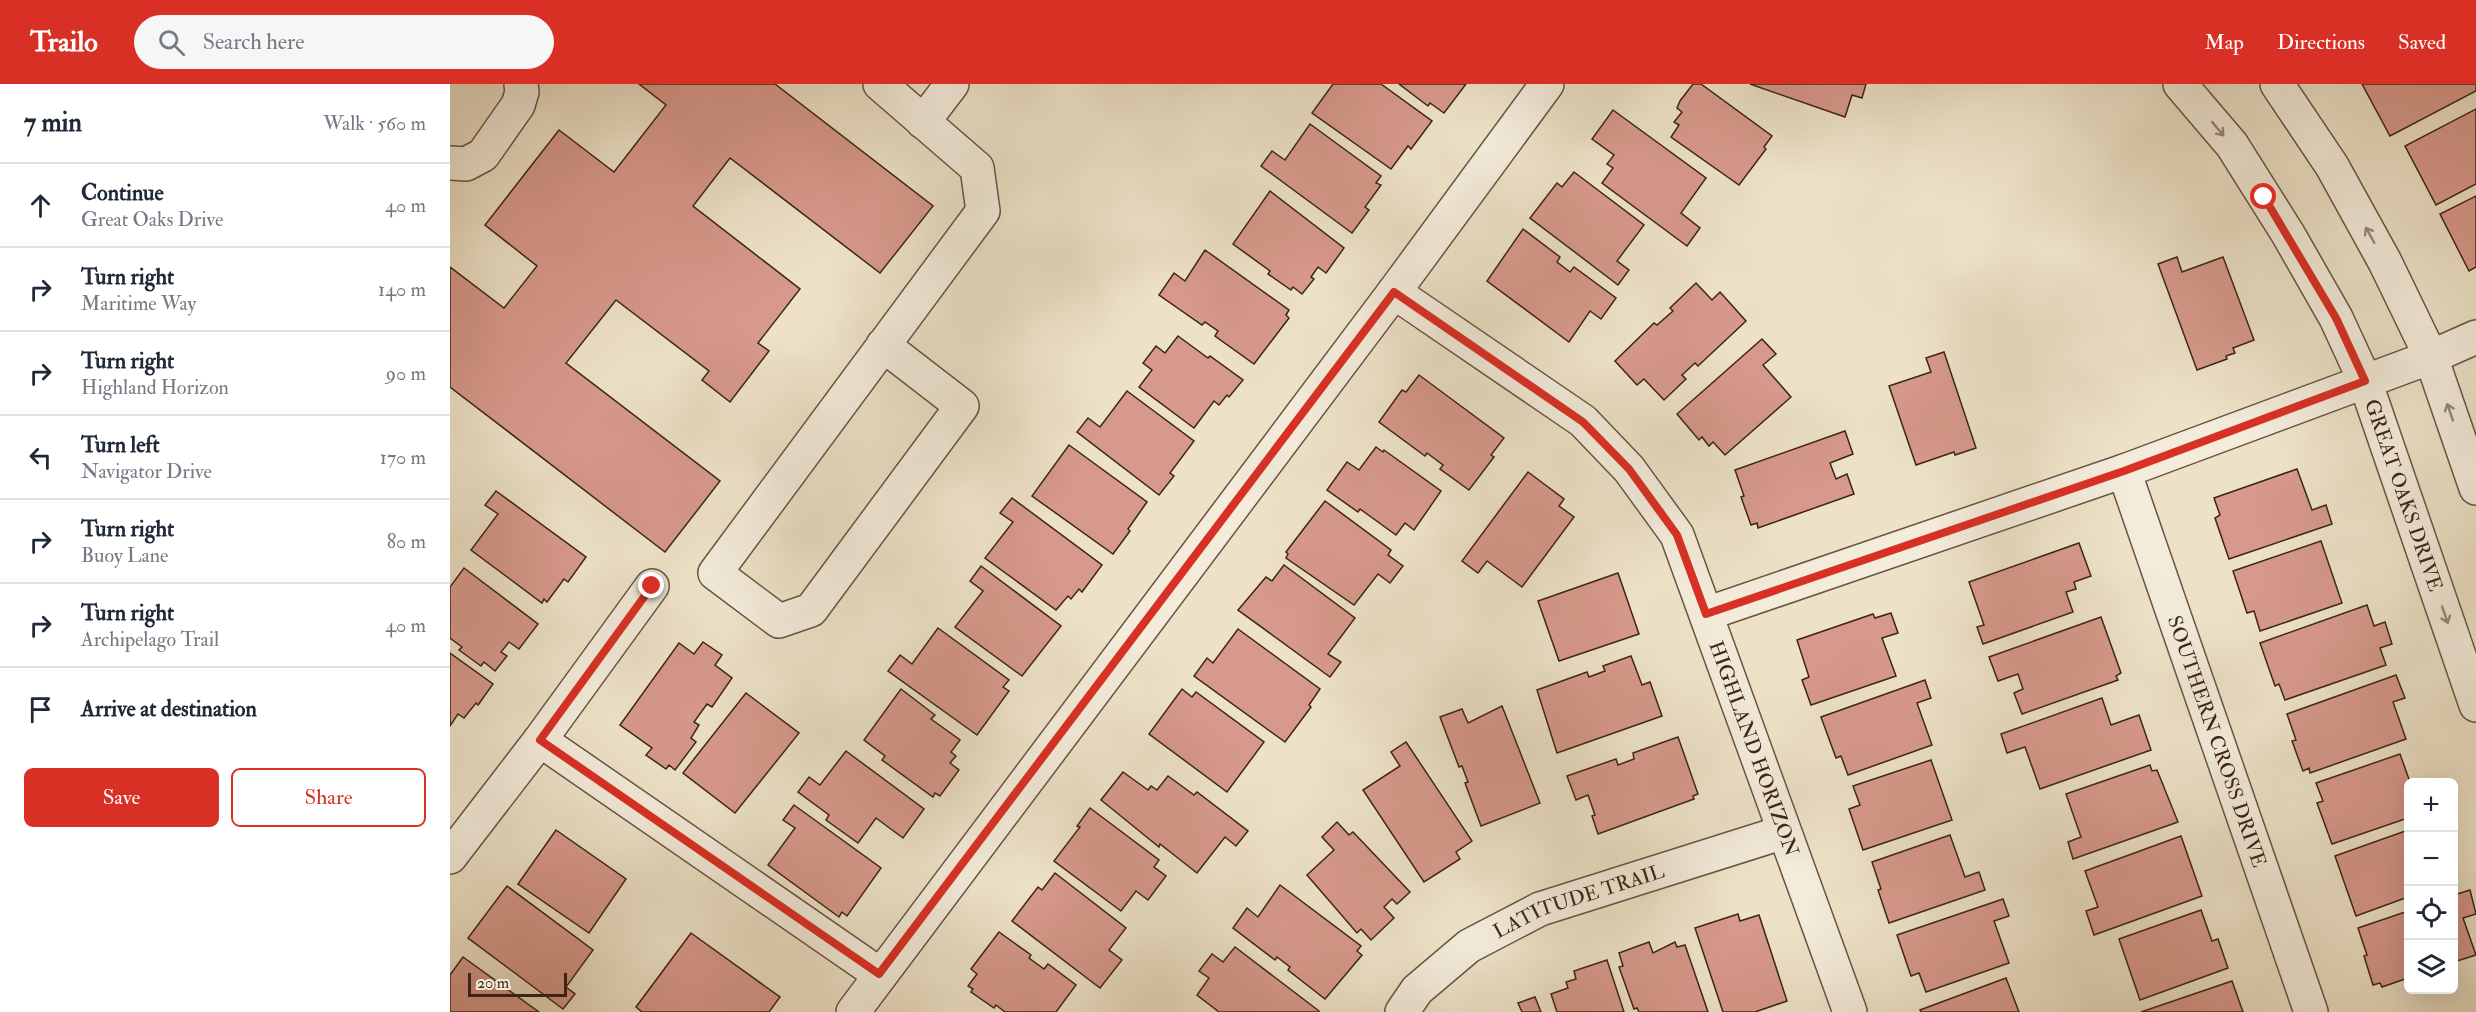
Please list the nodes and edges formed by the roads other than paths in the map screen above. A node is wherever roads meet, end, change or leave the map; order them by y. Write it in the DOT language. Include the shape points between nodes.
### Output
graph roads {
  1 [pos="521,84"];
  2 [pos="880,84"];
  3 [pos="952,84"];
  4 [pos="1547,84"];
  5 [pos="2180,84"];
  6 [pos="2277,84"];
  7 [pos="923,122"];
  8 [pos="450,163"];
  9 [pos="1394,292"];
  10 [pos="2476,337"];
  11 [pos="883,345"];
  12 [pos="2432,357"];
  13 [pos="2365,381"];
  14 [pos="2124,471"];
  15 [pos="2476,488"];
  16 [pos="652,586"];
  17 [pos="1706,614"];
  18 [pos="2476,705"];
  19 [pos="540,740"];
  20 [pos="1784,832"];
  21 [pos="450,857"];
  22 [pos="879,974"];
  23 [pos="853,1012"];
  24 [pos="1402,1012"];
  25 [pos="1850,1012"];
  26 [pos="2311,1012"];
  1 -- 8 [label="street" via="518,105 483,155 466,165"];
  2 -- 7 [label="street"];
  3 -- 7 [label="street"];
  4 -- 9 [label="street"];
  5 -- 13 [label="street, GREAT OAKS DRIVE, one-way" via="2232,145 2288,234 2336,318"];
  12 -- 6 [label="street, one-way" via="2332,166"];
  7 -- 11 [label="street" via="977,168 982,211"];
  9 -- 17 [label="street, HIGHLAND HORIZON" via="1591,429 1629,469 1677,535"];
  9 -- 22 [label="street"];
  10 -- 12 [label="street"];
  11 -- 11 [label="street" via="715,573 778,621 811,610 962,405"];
  12 -- 13 [label="street"];
  15 -- 12 [label="street, one-way"];
  13 -- 14 [label="street"];
  13 -- 18 [label="street, GREAT OAKS DRIVE, one-way"];
  14 -- 17 [label="street"];
  14 -- 26 [label="street, SOUTHERN CROSS DRIVE"];
  16 -- 19 [label="street"];
  17 -- 20 [label="street, HIGHLAND HORIZON"];
  19 -- 21 [label="street"];
  19 -- 22 [label="street"];
  20 -- 24 [label="street, LATITUDE TRAIL" via="1540,909 1469,946 1417,990"];
  20 -- 25 [label="street, HIGHLAND HORIZON"];
  22 -- 23 [label="street"];
}
